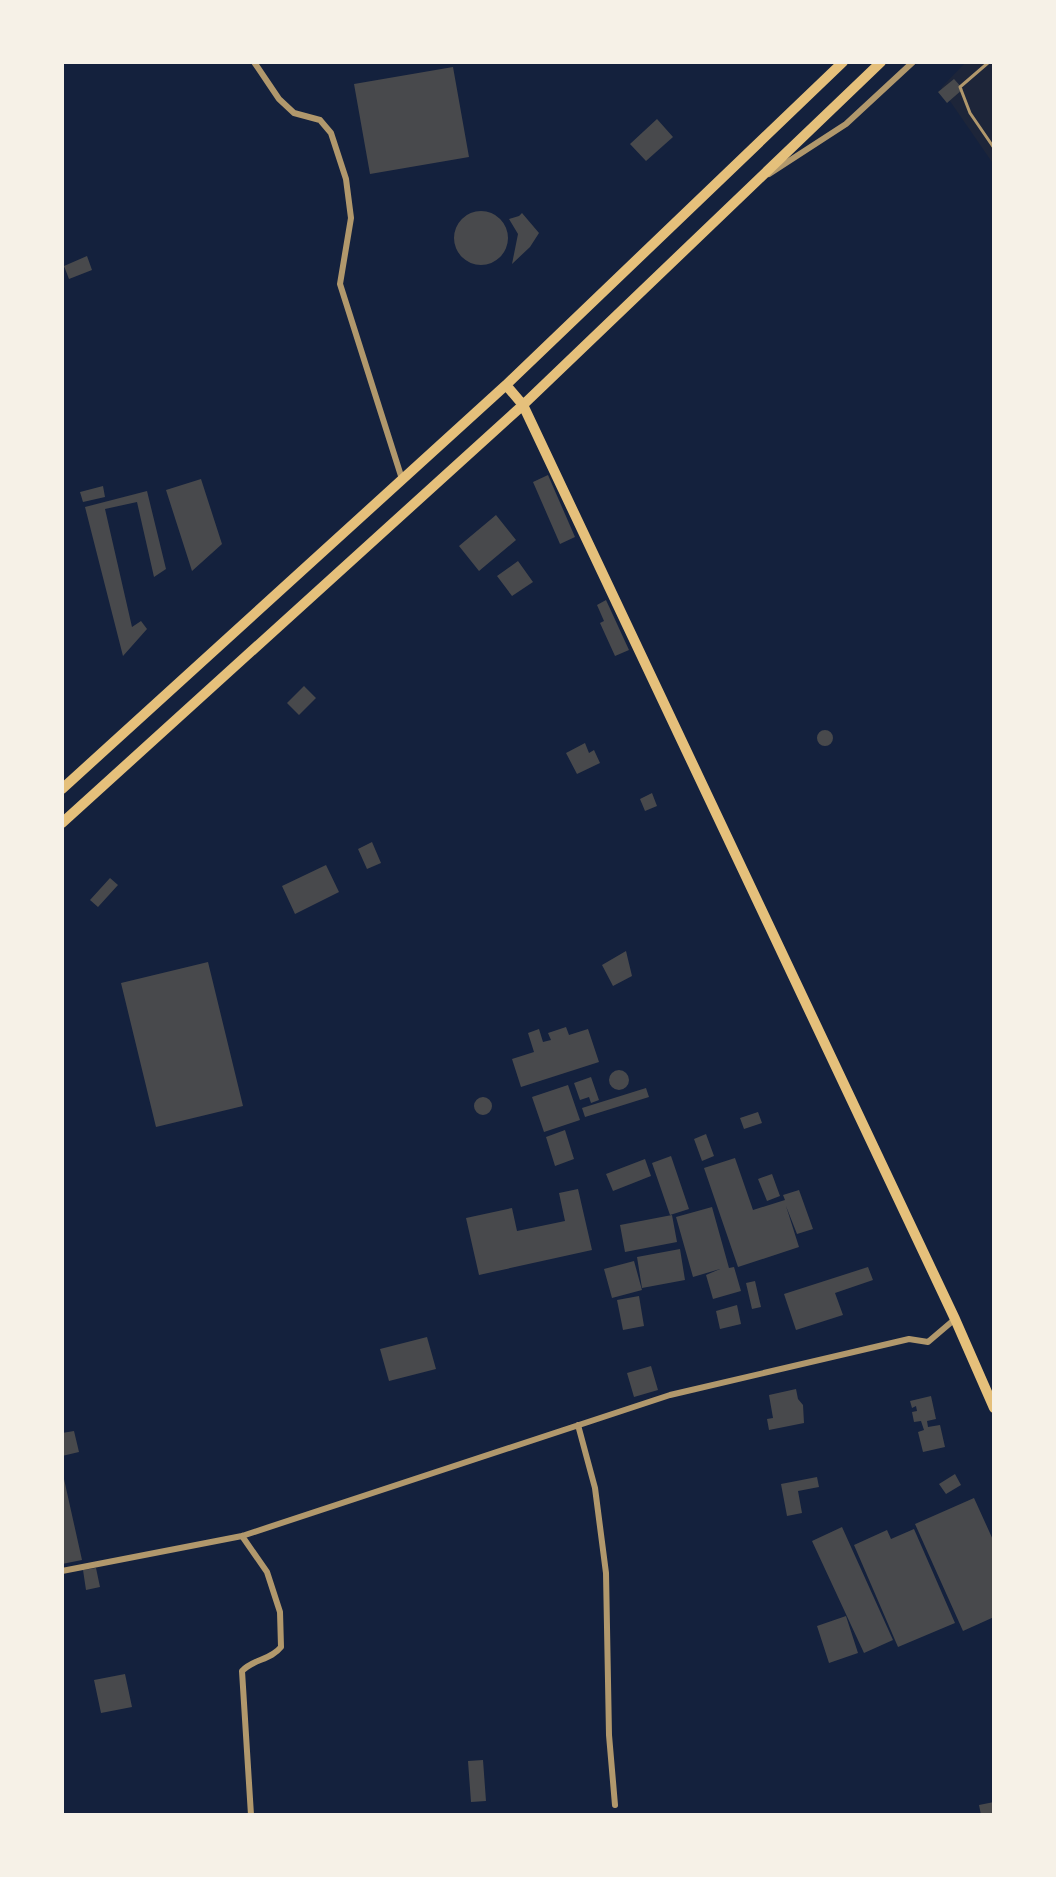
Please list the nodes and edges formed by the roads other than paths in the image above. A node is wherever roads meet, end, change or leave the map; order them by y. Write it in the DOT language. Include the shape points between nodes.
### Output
graph roads {
  1 [pos="254,62"];
  2 [pos="843,62"];
  3 [pos="881,62"];
  4 [pos="913,62"];
  5 [pos="989,62"];
  6 [pos="994,148"];
  7 [pos="756,183"];
  8 [pos="506,385"];
  9 [pos="523,405"];
  10 [pos="402,479"];
  11 [pos="62,789"];
  12 [pos="62,823"];
  13 [pos="955,1319"];
  14 [pos="994,1408"];
  15 [pos="578,1425"];
  16 [pos="242,1536"];
  17 [pos="62,1571"];
  18 [pos="615,1805"];
  19 [pos="251,1815"];
  1 -- 10 [label="street" via="294,113 320,120 331,133 346,179 351,218 340,284"];
  2 -- 8 [label="highway"];
  3 -- 7 [label="highway"];
  4 -- 7 [label="street" via="846,124"];
  5 -- 6 [label="lane" via="960,87"];
  7 -- 9 [label="highway"];
  8 -- 9 [label="highway"];
  8 -- 10 [label="highway"];
  9 -- 12 [label="highway"];
  9 -- 13 [label="highway"];
  10 -- 11 [label="highway"];
  13 -- 14 [label="highway"];
  13 -- 15 [label="street" via="928,1342 909,1339 685,1392"];
  15 -- 16 [label="street"];
  15 -- 18 [label="street" via="595,1488 606,1573"];
  16 -- 17 [label="street"];
  16 -- 19 [label="street" via="267,1572 280,1612 281,1647 242,1671"];
}
